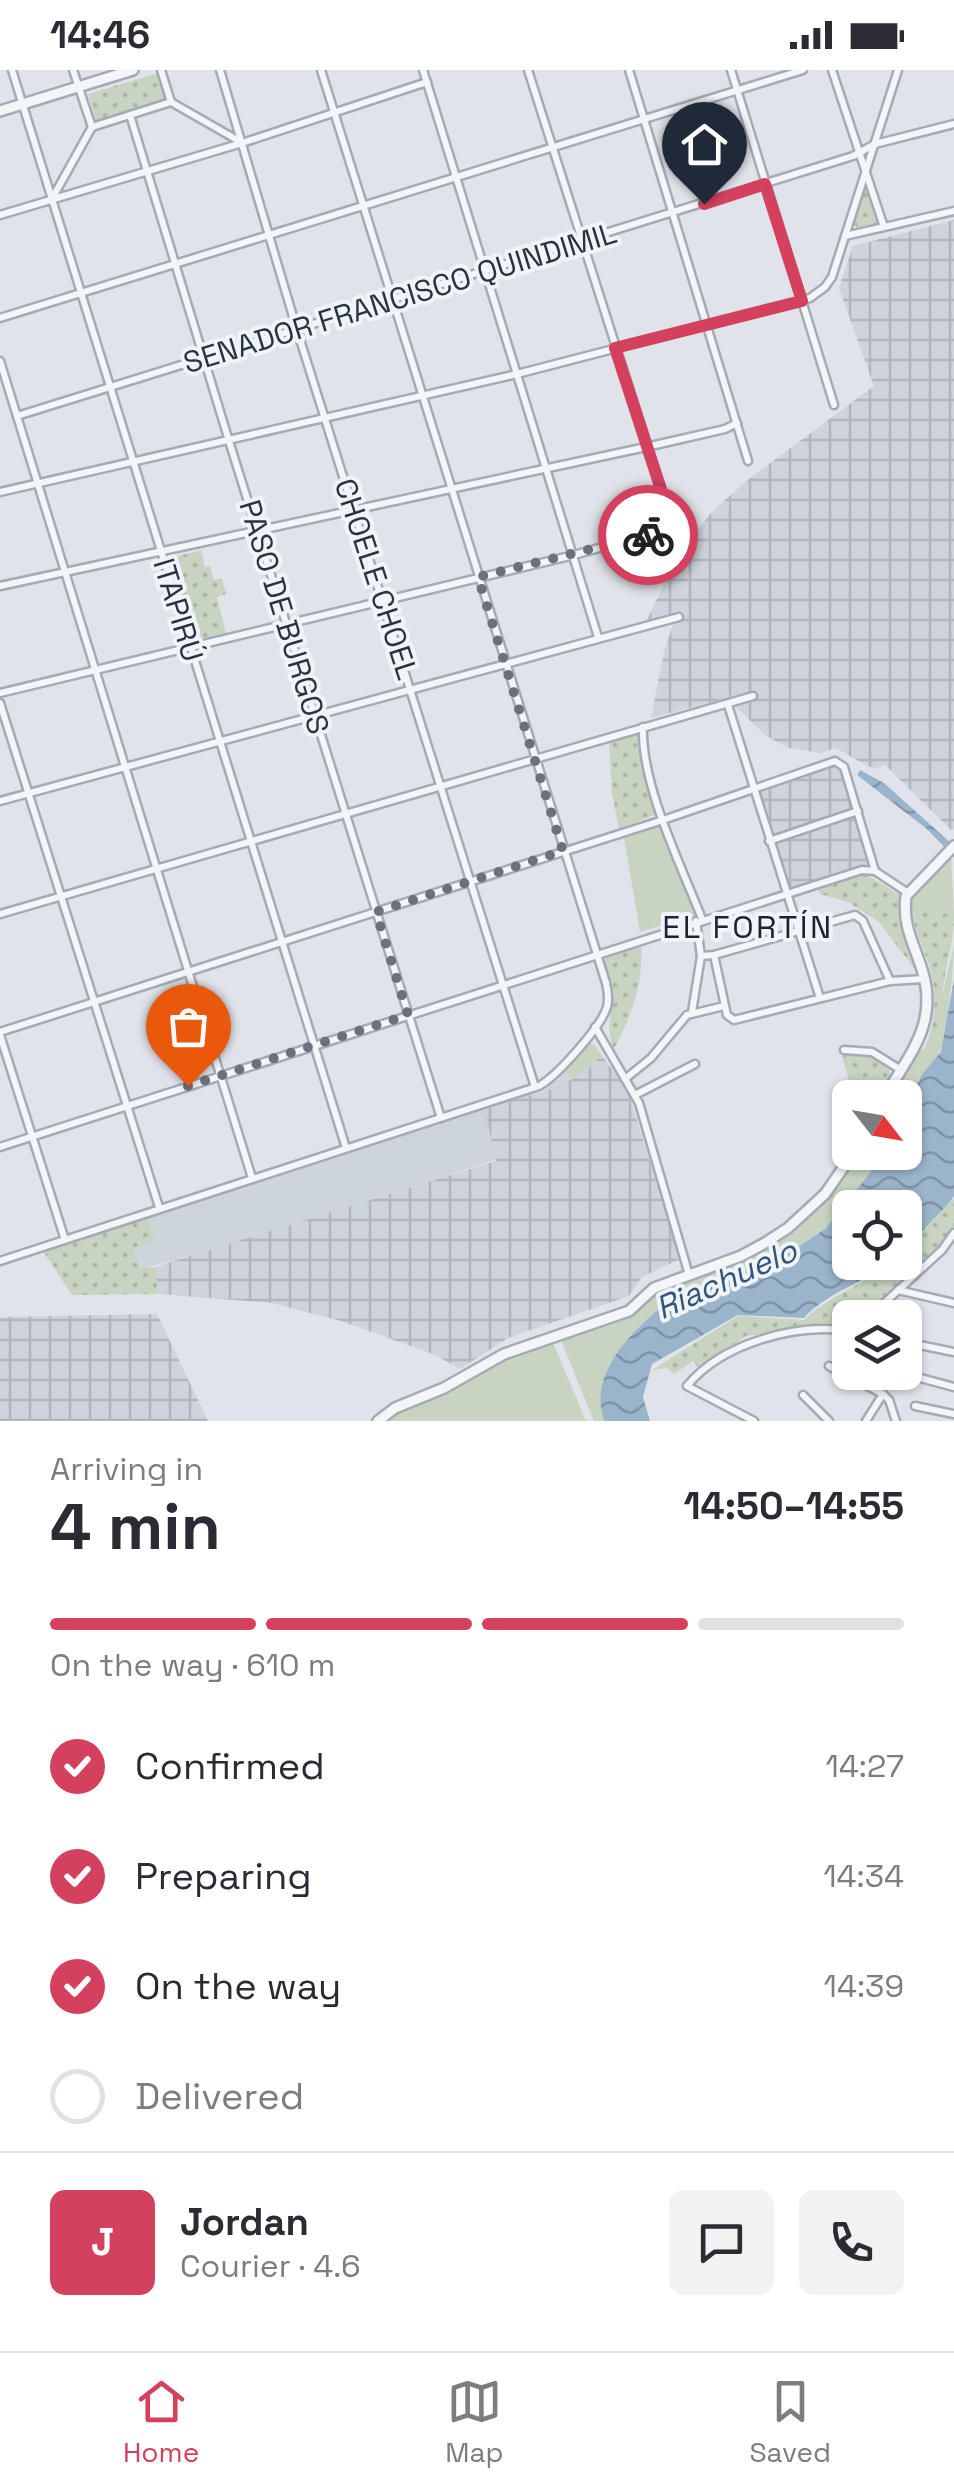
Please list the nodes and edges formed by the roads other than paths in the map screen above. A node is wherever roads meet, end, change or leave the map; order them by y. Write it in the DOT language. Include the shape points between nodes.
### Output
graph roads {
  1 [pos="12,70"];
  2 [pos="74,70"];
  3 [pos="133,70"];
  4 [pos="161,70"];
  5 [pos="220,70"];
  6 [pos="322,70"];
  7 [pos="423,70"];
  8 [pos="528,70"];
  9 [pos="629,70"];
  10 [pos="730,70"];
  11 [pos="803,70"];
  12 [pos="832,70"];
  13 [pos="898,70"];
  14 [pos="427,82"];
  15 [pos="78,87"];
  16 [pos="737,91"];
  17 [pos="171,102"];
  18 [pos="22,104"];
  19 [pos="0,111"];
  20 [pos="334,113"];
  21 [pos="130,115"];
  22 [pos="644,120"];
  23 [pos="954,124"];
  24 [pos="92,126"];
  25 [pos="242,142"];
  26 [pos="874,144"];
  27 [pos="552,148"];
  28 [pos="860,153"];
  29 [pos="146,170"];
  30 [pos="866,170"];
  31 [pos="456,177"];
  32 [pos="765,184"];
  33 [pos="53,198"];
  34 [pos="364,205"];
  35 [pos="954,211"];
  36 [pos="673,213"];
  37 [pos="0,215"];
  38 [pos="884,227"];
  39 [pos="271,235"];
  40 [pos="845,236"];
  41 [pos="580,242"];
  42 [pos="174,264"];
  43 [pos="486,271"];
  44 [pos="80,293"];
  45 [pos="392,300"];
  46 [pos="802,301"];
  47 [pos="0,318"];
  48 [pos="708,327"];
  49 [pos="297,330"];
  50 [pos="615,348"];
  51 [pos="204,359"];
  52 [pos="0,361"];
  53 [pos="517,374"];
  54 [pos="110,388"];
  55 [pos="422,395"];
  56 [pos="834,405"];
  57 [pos="17,416"];
  58 [pos="325,418"];
  59 [pos="737,424"];
  60 [pos="228,441"];
  61 [pos="646,448"];
  62 [pos="748,461"];
  63 [pos="133,462"];
  64 [pos="548,469"];
  65 [pos="37,482"];
  66 [pos="450,490"];
  67 [pos="0,492"];
  68 [pos="356,512"];
  69 [pos="258,531"];
  70 [pos="160,552"];
  71 [pos="574,555"];
  72 [pos="64,572"];
  73 [pos="478,577"];
  74 [pos="0,586"];
  75 [pos="383,600"];
  76 [pos="679,618"];
  77 [pos="287,624"];
  78 [pos="598,637"];
  79 [pos="190,647"];
  80 [pos="505,664"];
  81 [pos="94,669"];
  82 [pos="411,688"];
  83 [pos="0,692"];
  84 [pos="753,696"];
  85 [pos="0,703"];
  86 [pos="728,705"];
  87 [pos="315,715"];
  88 [pos="643,727"];
  89 [pos="218,741"];
  90 [pos="535,759"];
  91 [pos="124,767"];
  92 [pos="440,786"];
  93 [pos="753,790"];
  94 [pos="28,794"];
  95 [pos="0,801"];
  96 [pos="346,812"];
  97 [pos="858,812"];
  98 [pos="663,820"];
  99 [pos="250,841"];
  100 [pos="770,841"];
  101 [pos="954,846"];
  102 [pos="563,851"];
  103 [pos="154,868"];
  104 [pos="875,871"];
  105 [pos="470,881"];
  106 [pos="908,892"];
  107 [pos="786,894"];
  108 [pos="60,896"];
  109 [pos="376,912"];
  110 [pos="0,914"];
  111 [pos="699,920"];
  112 [pos="800,931"];
  113 [pos="282,942"];
  114 [pos="595,954"];
  115 [pos="701,956"];
  116 [pos="714,956"];
  117 [pos="187,971"];
  118 [pos="924,979"];
  119 [pos="890,981"];
  120 [pos="503,985"];
  121 [pos="820,998"];
  122 [pos="93,1004"];
  123 [pos="724,1006"];
  124 [pos="692,1012"];
  125 [pos="408,1015"];
  126 [pos="595,1027"];
  127 [pos="0,1034"];
  128 [pos="313,1046"];
  129 [pos="844,1050"];
  130 [pos="695,1064"];
  131 [pos="901,1070"];
  132 [pos="220,1076"];
  133 [pos="625,1079"];
  134 [pos="895,1080"];
  135 [pos="534,1087"];
  136 [pos="635,1095"];
  137 [pos="125,1107"];
  138 [pos="441,1118"];
  139 [pos="32,1137"];
  140 [pos="0,1147"];
  141 [pos="346,1149"];
  142 [pos="841,1170"];
  143 [pos="252,1178"];
  144 [pos="159,1207"];
  145 [pos="954,1233"];
  146 [pos="64,1240"];
  147 [pos="0,1262"];
  148 [pos="689,1275"];
  149 [pos="898,1290"];
  150 [pos="887,1300"];
  151 [pos="954,1302"];
  152 [pos="832,1331"];
  153 [pos="922,1345"];
  154 [pos="954,1352"];
  155 [pos="830,1366"];
  156 [pos="922,1378"];
  157 [pos="954,1386"];
  158 [pos="883,1394"];
  159 [pos="802,1395"];
  160 [pos="915,1406"];
  161 [pos="954,1414"];
  162 [pos="378,1421"];
  163 [pos="754,1421"];
  164 [pos="829,1421"];
  165 [pos="866,1421"];
  166 [pos="896,1421"];
  1 -- 18 [label="street, ITAPIRÚ"];
  2 -- 15 [label="street"];
  3 -- 15 [label="street"];
  4 -- 17 [label="street"];
  5 -- 25 [label="street, CHOELE CHOEL"];
  6 -- 20 [label="street"];
  7 -- 14 [label="street"];
  8 -- 27 [label="street"];
  9 -- 22 [label="street"];
  10 -- 16 [label="street"];
  11 -- 16 [label="street"];
  12 -- 28 [label="street"];
  13 -- 26 [label="street"];
  14 -- 20 [label="street"];
  14 -- 31 [label="street"];
  15 -- 18 [label="street"];
  15 -- 24 [label="street"];
  16 -- 22 [label="street"];
  16 -- 32 [label="street"];
  17 -- 21 [label="street"];
  17 -- 25 [label="street"];
  18 -- 19 [label="street"];
  18 -- 33 [label="street, ITAPIRÚ"];
  20 -- 25 [label="street"];
  20 -- 34 [label="street"];
  21 -- 24 [label="street"];
  21 -- 29 [label="street, PASO DE BURGOS"];
  22 -- 27 [label="street"];
  22 -- 36 [label="street"];
  23 -- 26 [label="street, SENADOR FRANCISCO QUINDIMIL"];
  24 -- 33 [label="street"];
  25 -- 29 [label="street"];
  25 -- 39 [label="street, CHOELE CHOEL"];
  26 -- 28 [label="street, SENADOR FRANCISCO QUINDIMIL"];
  26 -- 30 [label="street"];
  27 -- 31 [label="street"];
  27 -- 41 [label="street"];
  28 -- 30 [label="street"];
  28 -- 32 [label="street, SENADOR FRANCISCO QUINDIMIL"];
  29 -- 33 [label="street"];
  29 -- 42 [label="street, PASO DE BURGOS"];
  30 -- 38 [label="street"];
  30 -- 40 [label="street"];
  31 -- 34 [label="street"];
  31 -- 43 [label="street"];
  32 -- 36 [label="street, SENADOR FRANCISCO QUINDIMIL"];
  32 -- 46 [label="street"];
  33 -- 37 [label="street"];
  33 -- 44 [label="street, ITAPIRÚ"];
  34 -- 39 [label="street"];
  34 -- 45 [label="street"];
  35 -- 38 [label="street"];
  36 -- 41 [label="street, SENADOR FRANCISCO QUINDIMIL"];
  36 -- 48 [label="street"];
  38 -- 40 [label="street"];
  39 -- 42 [label="street"];
  39 -- 49 [label="street, CHOELE CHOEL"];
  40 -- 46 [label="street" via="830,282"];
  41 -- 43 [label="street, SENADOR FRANCISCO QUINDIMIL"];
  41 -- 50 [label="street"];
  42 -- 44 [label="street"];
  42 -- 51 [label="street, PASO DE BURGOS"];
  43 -- 45 [label="street, SENADOR FRANCISCO QUINDIMIL"];
  43 -- 53 [label="street"];
  44 -- 47 [label="street"];
  44 -- 54 [label="street, ITAPIRÚ"];
  45 -- 49 [label="street, SENADOR FRANCISCO QUINDIMIL"];
  45 -- 55 [label="street"];
  46 -- 48 [label="street"];
  46 -- 56 [label="street"];
  48 -- 50 [label="street"];
  48 -- 59 [label="street"];
  49 -- 51 [label="street, SENADOR FRANCISCO QUINDIMIL"];
  49 -- 58 [label="street, CHOELE CHOEL"];
  50 -- 53 [label="street"];
  50 -- 61 [label="street"];
  51 -- 54 [label="street, SENADOR FRANCISCO QUINDIMIL"];
  51 -- 60 [label="street, PASO DE BURGOS"];
  52 -- 57 [label="street"];
  53 -- 55 [label="street"];
  53 -- 64 [label="street"];
  54 -- 57 [label="street, SENADOR FRANCISCO QUINDIMIL"];
  54 -- 63 [label="street, ITAPIRÚ"];
  55 -- 58 [label="street"];
  55 -- 66 [label="street"];
  57 -- 65 [label="street"];
  58 -- 60 [label="street"];
  58 -- 68 [label="street, CHOELE CHOEL"];
  59 -- 61 [label="street"];
  59 -- 62 [label="street"];
  60 -- 63 [label="street"];
  60 -- 69 [label="street, PASO DE BURGOS"];
  61 -- 64 [label="street"];
  61 -- 71 [label="street" via="670,526"];
  63 -- 65 [label="street"];
  63 -- 70 [label="street, ITAPIRÚ"];
  64 -- 66 [label="street"];
  64 -- 71 [label="street"];
  65 -- 67 [label="street"];
  65 -- 72 [label="street"];
  66 -- 68 [label="street"];
  66 -- 73 [label="street"];
  68 -- 69 [label="street"];
  68 -- 75 [label="street, CHOELE CHOEL"];
  69 -- 70 [label="street"];
  69 -- 77 [label="street, PASO DE BURGOS"];
  70 -- 72 [label="street"];
  70 -- 79 [label="street, ITAPIRÚ"];
  71 -- 73 [label="street"];
  71 -- 78 [label="street"];
  72 -- 74 [label="street"];
  72 -- 81 [label="street"];
  73 -- 75 [label="street"];
  73 -- 80 [label="street"];
  75 -- 77 [label="street"];
  75 -- 82 [label="street, CHOELE CHOEL"];
  76 -- 78 [label="street"];
  77 -- 79 [label="street"];
  77 -- 87 [label="street, PASO DE BURGOS"];
  78 -- 80 [label="street"];
  79 -- 81 [label="street"];
  79 -- 89 [label="street, ITAPIRÚ"];
  80 -- 82 [label="street"];
  80 -- 90 [label="street"];
  81 -- 83 [label="street"];
  81 -- 91 [label="street"];
  82 -- 87 [label="street"];
  82 -- 92 [label="street, CHOELE CHOEL"];
  84 -- 86 [label="street"];
  85 -- 94 [label="street"];
  86 -- 88 [label="street"];
  86 -- 93 [label="street"];
  87 -- 89 [label="street"];
  87 -- 96 [label="street, PASO DE BURGOS"];
  88 -- 90 [label="street"];
  88 -- 98 [label="street"];
  89 -- 91 [label="street"];
  89 -- 99 [label="street, ITAPIRÚ"];
  90 -- 92 [label="street"];
  90 -- 102 [label="street"];
  91 -- 94 [label="street"];
  91 -- 103 [label="street"];
  92 -- 96 [label="street"];
  92 -- 105 [label="street, CHOELE CHOEL"];
  93 -- 97 [label="street" via="835,760"];
  93 -- 98 [label="street"];
  93 -- 100 [label="street"];
  94 -- 95 [label="street"];
  94 -- 108 [label="street"];
  96 -- 99 [label="street"];
  96 -- 109 [label="street, PASO DE BURGOS"];
  97 -- 100 [label="street"];
  97 -- 104 [label="street"];
  98 -- 102 [label="street"];
  98 -- 111 [label="street"];
  99 -- 103 [label="street"];
  99 -- 113 [label="street, ITAPIRÚ"];
  100 -- 107 [label="street"];
  101 -- 106 [label="street"];
  102 -- 105 [label="street"];
  102 -- 114 [label="street"];
  103 -- 108 [label="street"];
  103 -- 117 [label="street"];
  104 -- 106 [label="street"];
  104 -- 107 [label="street"];
  105 -- 109 [label="street"];
  105 -- 120 [label="street, CHOELE CHOEL"];
  106 -- 118 [label="street" via="906,928"];
  107 -- 111 [label="street"];
  107 -- 112 [label="street"];
  108 -- 110 [label="street"];
  108 -- 122 [label="street"];
  109 -- 113 [label="street"];
  109 -- 125 [label="street, PASO DE BURGOS"];
  111 -- 114 [label="street"];
  111 -- 115 [label="street"];
  112 -- 116 [label="street"];
  112 -- 119 [label="street" via="855,915"];
  112 -- 121 [label="street"];
  113 -- 117 [label="street"];
  113 -- 128 [label="street, ITAPIRÚ"];
  114 -- 120 [label="street"];
  114 -- 126 [label="street" via="608,1000"];
  115 -- 116 [label="street"];
  115 -- 124 [label="street"];
  116 -- 123 [label="street"];
  117 -- 122 [label="street"];
  117 -- 132 [label="street"];
  118 -- 119 [label="street"];
  118 -- 131 [label="street" via="925,1025"];
  119 -- 121 [label="street"];
  120 -- 125 [label="street"];
  120 -- 135 [label="street, CHOELE CHOEL"];
  121 -- 123 [label="street" via="738,1019 729,1018"];
  122 -- 127 [label="street"];
  122 -- 137 [label="street"];
  123 -- 124 [label="street"];
  124 -- 133 [label="street"];
  125 -- 128 [label="street"];
  125 -- 138 [label="street, PASO DE BURGOS"];
  126 -- 133 [label="street"];
  126 -- 135 [label="street" via="552,1077"];
  127 -- 139 [label="street"];
  128 -- 132 [label="street"];
  128 -- 141 [label="street, ITAPIRÚ"];
  129 -- 131 [label="street" via="872,1052"];
  130 -- 136 [label="street"];
  131 -- 134 [label="street"];
  132 -- 137 [label="street"];
  132 -- 143 [label="street"];
  133 -- 136 [label="street"];
  135 -- 138 [label="street"];
  136 -- 148 [label="street"];
  137 -- 139 [label="street"];
  137 -- 144 [label="street"];
  138 -- 141 [label="street"];
  139 -- 140 [label="street"];
  139 -- 146 [label="street"];
  141 -- 143 [label="street"];
  142 -- 148 [label="street" via="788,1228 741,1256"];
  143 -- 144 [label="street"];
  144 -- 146 [label="street"];
  145 -- 149 [label="street"];
  146 -- 147 [label="street"];
  148 -- 162 [label="street" via="654,1288 629,1311 504,1354"];
  149 -- 150 [label="street"];
  149 -- 151 [label="street"];
  152 -- 163 [label="street" via="749,1341 687,1386"];
  153 -- 154 [label="street"];
  155 -- 158 [label="street"];
  156 -- 157 [label="street"];
  158 -- 165 [label="street"];
  158 -- 166 [label="street"];
  159 -- 164 [label="street"];
  160 -- 161 [label="street"];
}
